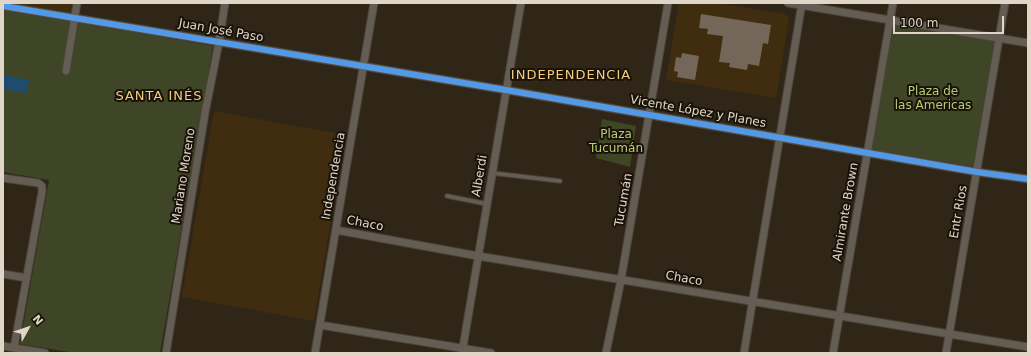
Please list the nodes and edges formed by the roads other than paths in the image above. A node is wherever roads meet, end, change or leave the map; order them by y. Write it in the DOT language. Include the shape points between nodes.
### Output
graph roads {
  1 [pos="78,3"];
  2 [pos="225,3"];
  3 [pos="374,3"];
  4 [pos="521,3"];
  5 [pos="668,3"];
  6 [pos="788,3"];
  7 [pos="893,3"];
  8 [pos="1005,3"];
  9 [pos="802,4"];
  10 [pos="14,5"];
  11 [pos="3,6"];
  12 [pos="75,17"];
  13 [pos="890,20"];
  14 [pos="999,38"];
  15 [pos="219,42"];
  16 [pos="1028,43"];
  17 [pos="364,67"];
  18 [pos="66,71"];
  19 [pos="506,90"];
  20 [pos="649,115"];
  21 [pos="779,137"];
  22 [pos="868,152"];
  23 [pos="492,172"];
  24 [pos="976,172"];
  25 [pos="3,178"];
  26 [pos="1028,179"];
  27 [pos="560,181"];
  28 [pos="447,196"];
  29 [pos="487,204"];
  30 [pos="336,230"];
  31 [pos="478,256"];
  32 [pos="3,274"];
  33 [pos="27,278"];
  34 [pos="621,280"];
  35 [pos="753,302"];
  36 [pos="840,316"];
  37 [pos="320,325"];
  38 [pos="949,334"];
  39 [pos="3,346"];
  40 [pos="1028,347"];
  41 [pos="14,348"];
  42 [pos="462,350"];
  43 [pos="45,353"];
  44 [pos="166,353"];
  45 [pos="315,353"];
  46 [pos="491,353"];
  47 [pos="606,353"];
  48 [pos="744,353"];
  49 [pos="834,353"];
  50 [pos="946,353"];
  1 -- 12 [label="street"];
  2 -- 15 [label="street, Mariano Moreno"];
  3 -- 17 [label="street, Independencia"];
  4 -- 19 [label="street, Alberdi"];
  5 -- 20 [label="street, Tucumán"];
  6 -- 9 [label="street"];
  7 -- 13 [label="street, Almirante Brown"];
  8 -- 14 [label="street, Entr Rios"];
  9 -- 13 [label="street"];
  9 -- 21 [label="street"];
  10 -- 11 [label="street, Juan José Paso"];
  10 -- 12 [label="street, Juan José Paso"];
  12 -- 15 [label="street, Juan José Paso"];
  12 -- 18 [label="street"];
  13 -- 14 [label="street"];
  13 -- 22 [label="street, Almirante Brown"];
  14 -- 16 [label="street"];
  14 -- 24 [label="street, Entr Rios"];
  15 -- 17 [label="street, Juan José Paso"];
  15 -- 44 [label="street, Mariano Moreno"];
  17 -- 19 [label="street, Vicente López y Planes"];
  17 -- 30 [label="street, Independencia"];
  19 -- 20 [label="street, Vicente López y Planes"];
  19 -- 23 [label="street, Alberdi"];
  20 -- 21 [label="street, Vicente López y Planes"];
  20 -- 34 [label="street, Tucumán"];
  21 -- 22 [label="street, Vicente López y Planes"];
  21 -- 35 [label="street"];
  22 -- 24 [label="street, Vicente López y Planes"];
  22 -- 36 [label="street, Almirante Brown"];
  23 -- 27 [label="lane"];
  23 -- 29 [label="street, Alberdi"];
  24 -- 26 [label="street, Vicente López y Planes"];
  24 -- 38 [label="street, Entr Rios"];
  25 -- 33 [label="street" via="38,183 42,186"];
  28 -- 29 [label="lane"];
  29 -- 31 [label="street, Alberdi"];
  30 -- 31 [label="street, Chaco"];
  30 -- 37 [label="street, Independencia"];
  31 -- 34 [label="street, Chaco"];
  31 -- 42 [label="street, Alberdi"];
  32 -- 33 [label="street"];
  33 -- 41 [label="street"];
  34 -- 35 [label="street, Chaco"];
  34 -- 47 [label="street, Tucumán"];
  35 -- 36 [label="street, Chaco"];
  35 -- 48 [label="street"];
  36 -- 38 [label="street, Chaco"];
  36 -- 49 [label="street, Almirante Brown"];
  37 -- 42 [label="street"];
  37 -- 45 [label="street, Independencia"];
  38 -- 40 [label="street, Chaco"];
  38 -- 50 [label="street, Entr Rios"];
  39 -- 41 [label="street"];
  41 -- 43 [label="street"];
  42 -- 46 [label="street"];
}
